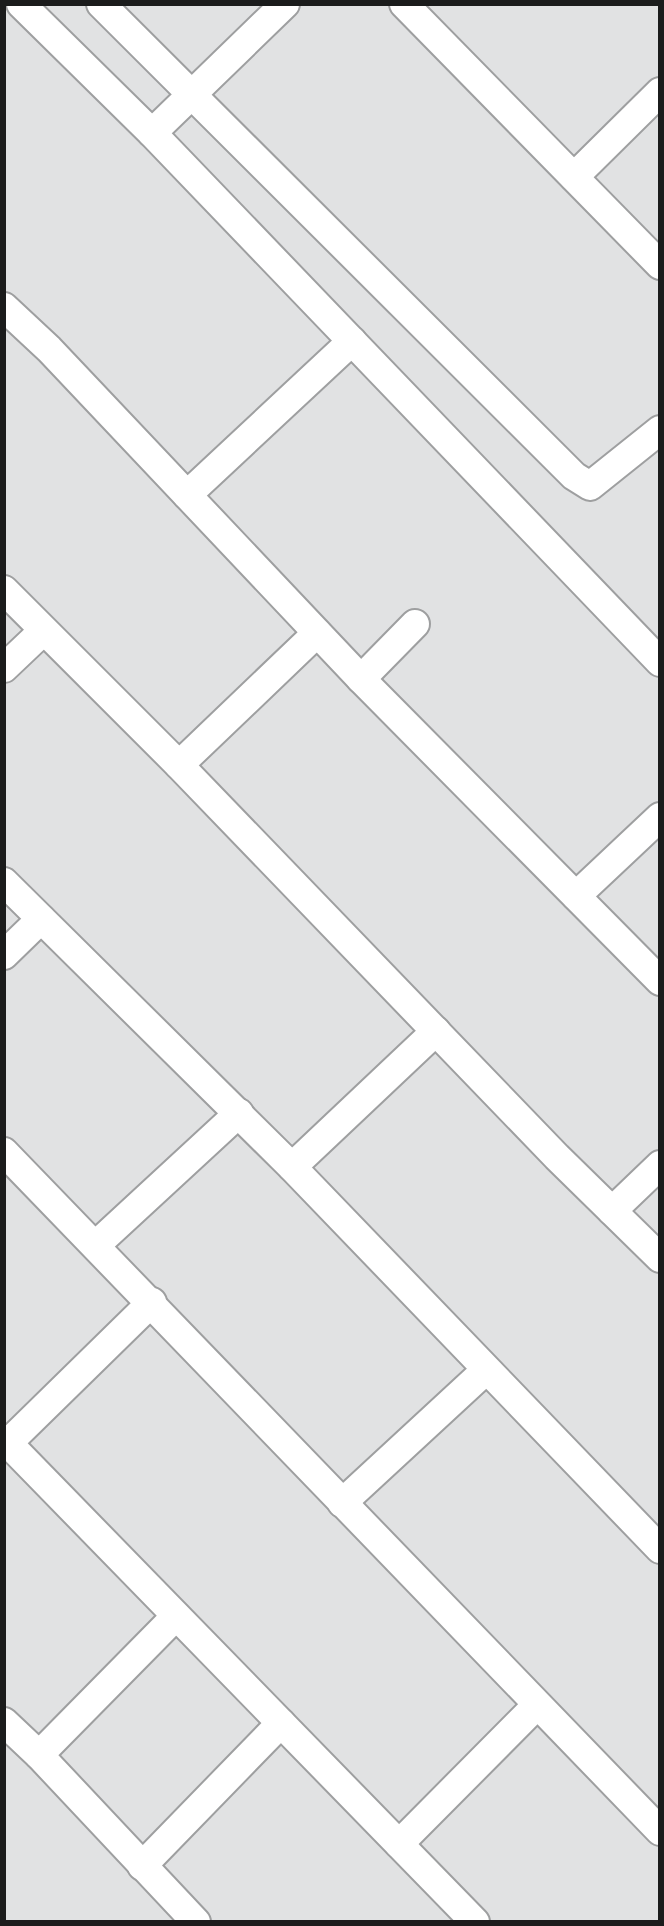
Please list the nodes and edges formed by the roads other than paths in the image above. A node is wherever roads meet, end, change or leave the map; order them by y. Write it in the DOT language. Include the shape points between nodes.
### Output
graph roads {
  1 [pos="21,4"];
  2 [pos="101,4"];
  3 [pos="285,4"];
  4 [pos="404,4"];
  5 [pos="660,92"];
  6 [pos="192,94"];
  7 [pos="152,133"];
  8 [pos="574,177"];
  9 [pos="660,265"];
  10 [pos="4,307"];
  11 [pos="352,341"];
  12 [pos="660,430"];
  13 [pos="187,495"];
  14 [pos="4,590"];
  15 [pos="415,624"];
  16 [pos="43,631"];
  17 [pos="316,633"];
  18 [pos="660,662"];
  19 [pos="4,668"];
  20 [pos="361,680"];
  21 [pos="179,765"];
  22 [pos="660,817"];
  23 [pos="4,882"];
  24 [pos="576,896"];
  25 [pos="41,919"];
  26 [pos="4,955"];
  27 [pos="660,981"];
  28 [pos="436,1031"];
  29 [pos="238,1113"];
  30 [pos="4,1152"];
  31 [pos="660,1165"];
  32 [pos="292,1167"];
  33 [pos="612,1211"];
  34 [pos="96,1245"];
  35 [pos="660,1258"];
  36 [pos="152,1302"];
  37 [pos="486,1370"];
  38 [pos="6,1441"];
  39 [pos="342,1503"];
  40 [pos="660,1549"];
  41 [pos="176,1616"];
  42 [pos="537,1705"];
  43 [pos="4,1722"];
  44 [pos="281,1723"];
  45 [pos="39,1755"];
  46 [pos="660,1831"];
  47 [pos="399,1844"];
  48 [pos="142,1866"];
  49 [pos="196,1922"];
  50 [pos="475,1922"];
  1 -- 7 [label="street"];
  2 -- 6 [label="street"];
  3 -- 6 [label="street"];
  4 -- 8 [label="street"];
  5 -- 8 [label="street"];
  6 -- 7 [label="street"];
  6 -- 12 [label="street" via="574,476 590,486"];
  7 -- 11 [label="street"];
  8 -- 9 [label="street"];
  10 -- 13 [label="street"];
  11 -- 13 [label="street"];
  11 -- 18 [label="street"];
  13 -- 17 [label="street"];
  14 -- 16 [label="street"];
  15 -- 20 [label="street"];
  16 -- 19 [label="street"];
  16 -- 21 [label="street"];
  17 -- 20 [label="street"];
  17 -- 21 [label="street"];
  20 -- 24 [label="street"];
  21 -- 28 [label="street"];
  22 -- 24 [label="street"];
  23 -- 25 [label="street"];
  24 -- 27 [label="street"];
  25 -- 26 [label="street"];
  25 -- 29 [label="street"];
  28 -- 32 [label="street"];
  28 -- 33 [label="street"];
  29 -- 32 [label="street"];
  29 -- 34 [label="street"];
  30 -- 34 [label="street"];
  31 -- 33 [label="street"];
  32 -- 37 [label="street"];
  33 -- 35 [label="street"];
  34 -- 36 [label="street"];
  36 -- 38 [label="street"];
  36 -- 39 [label="street"];
  37 -- 39 [label="street"];
  37 -- 40 [label="street"];
  38 -- 41 [label="street"];
  39 -- 42 [label="street"];
  41 -- 44 [label="street"];
  41 -- 45 [label="street"];
  42 -- 46 [label="street"];
  42 -- 47 [label="street"];
  43 -- 45 [label="street"];
  44 -- 47 [label="street"];
  44 -- 48 [label="street"];
  45 -- 48 [label="street"];
  47 -- 50 [label="street"];
  48 -- 49 [label="street"];
}
